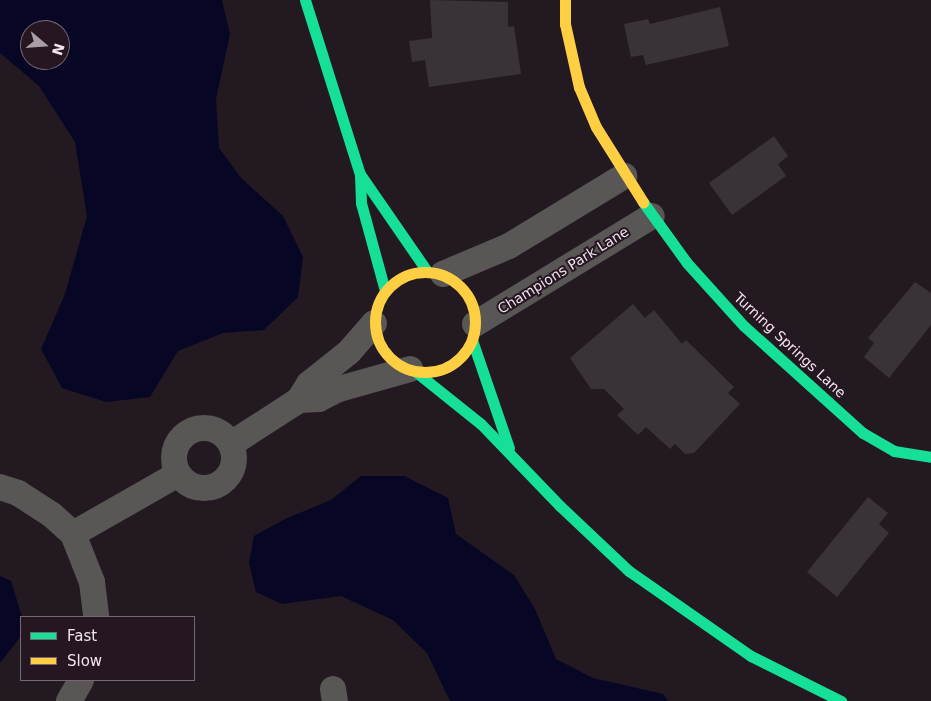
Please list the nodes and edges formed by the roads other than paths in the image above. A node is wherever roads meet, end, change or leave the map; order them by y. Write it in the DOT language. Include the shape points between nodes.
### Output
graph roads {
  1 [pos="304,0"];
  2 [pos="565,0"];
  3 [pos="360,174"];
  4 [pos="624,176"];
  5 [pos="652,216"];
  6 [pos="435,272"];
  7 [pos="384,291"];
  8 [pos="374,323"];
  9 [pos="474,332"];
  10 [pos="413,371"];
  11 [pos="299,400"];
  12 [pos="231,444"];
  13 [pos="512,456"];
  14 [pos="931,457"];
  15 [pos="178,474"];
  16 [pos="0,487"];
  17 [pos="73,534"];
  18 [pos="96,616"];
  19 [pos="80,681"];
  20 [pos="69,701"];
  21 [pos="841,701"];
  1 -- 3 [label="street"];
  2 -- 4 [label="street, Turning Springs Lane" via="565,24 579,87 596,127"];
  3 -- 6 [label="street"];
  3 -- 7 [label="street" via="361,203"];
  4 -- 5 [label="street, Turning Springs Lane"];
  4 -- 6 [label="street" via="510,246"];
  5 -- 9 [label="street, Champions Park Lane"];
  5 -- 14 [label="street, Turning Springs Lane" via="687,263 744,326 863,433 894,451"];
  6 -- 7 [label="street" via="396,280"];
  6 -- 9 [label="street" via="467,294"];
  7 -- 8 [label="street" via="377,305"];
  8 -- 10 [label="street" via="386,355"];
  8 -- 11 [label="street" via="349,352 309,384"];
  9 -- 10 [label="street" via="464,354 450,365 434,372"];
  9 -- 13 [label="street"];
  10 -- 11 [label="street" via="339,389 320,399"];
  10 -- 13 [label="street" via="480,424"];
  11 -- 12 [label="street"];
  12 -- 15 [label="street" via="233,464 217,486 198,488"];
  12 -- 15 [label="street" via="224,435 205,428 185,434 174,452"];
  13 -- 21 [label="street" via="629,571 688,616 751,656"];
  15 -- 17 [label="street"];
  16 -- 17 [label="street" via="18,493 52,515"];
  17 -- 18 [label="street" via="92,582"];
  19 -- 20 [label="street"];
}
